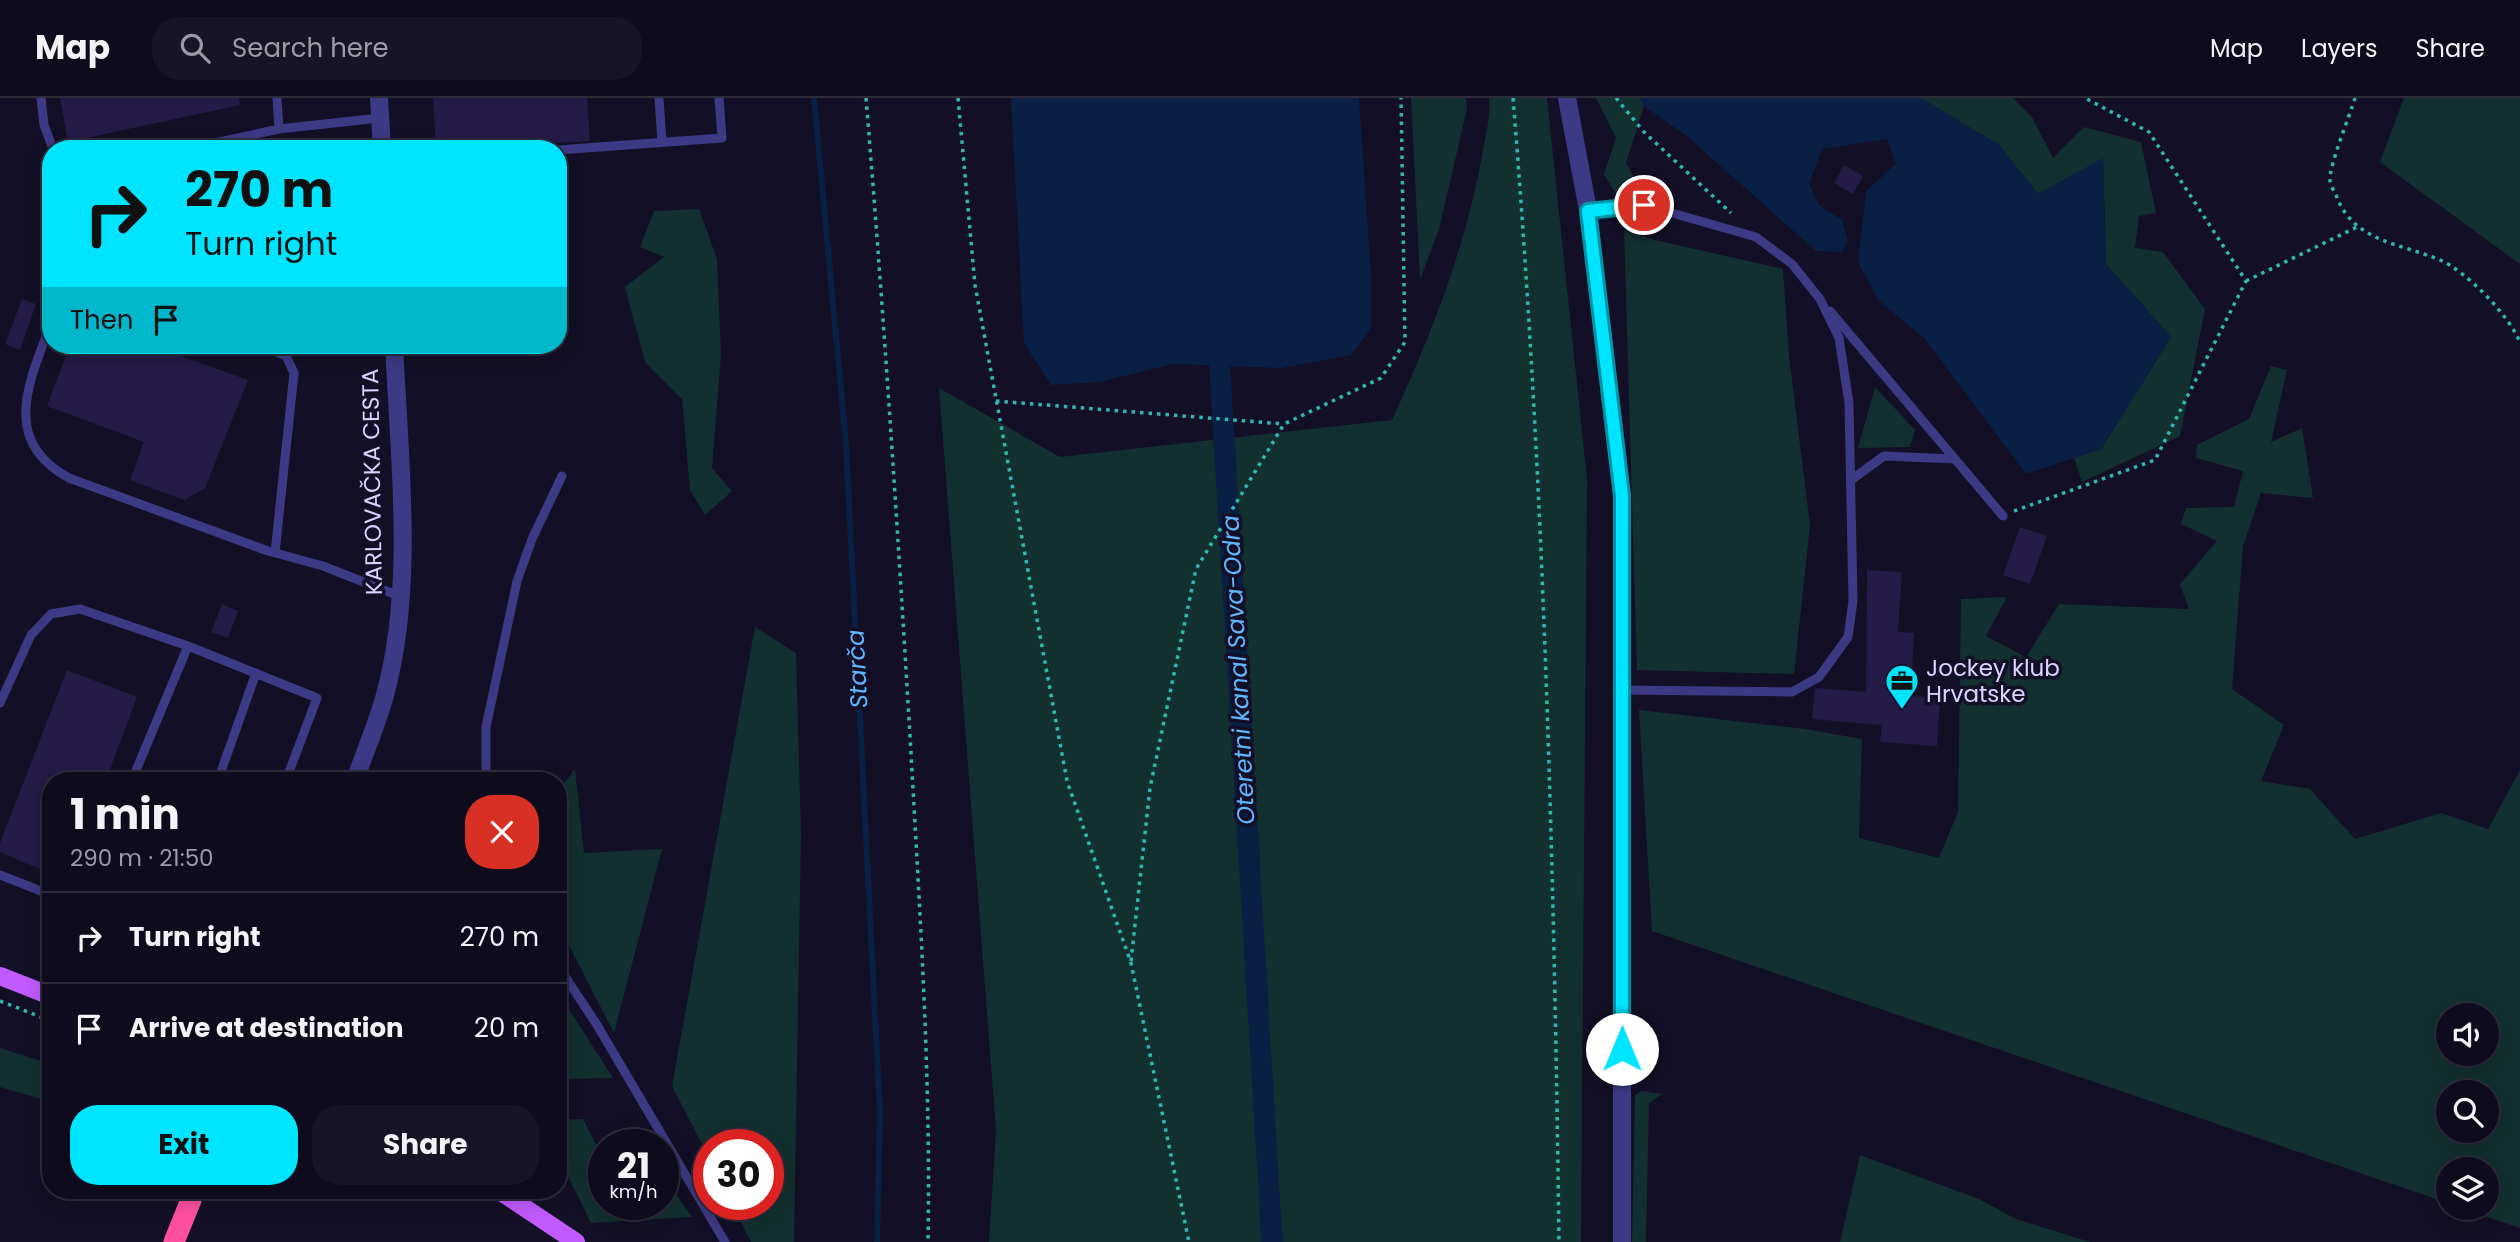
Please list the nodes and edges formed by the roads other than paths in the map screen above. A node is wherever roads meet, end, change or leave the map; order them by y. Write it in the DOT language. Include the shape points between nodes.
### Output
graph roads {
  1 [pos="41,98"];
  2 [pos="276,98"];
  3 [pos="379,98"];
  4 [pos="659,98"];
  5 [pos="719,98"];
  6 [pos="1567,98"];
  7 [pos="379,118"];
  8 [pos="279,129"];
  9 [pos="50,140"];
  10 [pos="228,140"];
  11 [pos="381,140"];
  12 [pos="662,142"];
  13 [pos="567,149"];
  14 [pos="1588,211"];
  15 [pos="1820,299"];
  16 [pos="42,349"];
  17 [pos="281,354"];
  18 [pos="394,354"];
  19 [pos="1955,459"];
  20 [pos="562,476"];
  21 [pos="1851,480"];
  22 [pos="2003,516"];
  23 [pos="275,553"];
  24 [pos="400,596"];
  25 [pos="188,646"];
  26 [pos="256,673"];
  27 [pos="1622,690"];
  28 [pos="0,703"];
  29 [pos="135,772"];
  30 [pos="221,772"];
  31 [pos="289,772"];
  32 [pos="358,772"];
  33 [pos="486,772"];
  34 [pos="0,875"];
  35 [pos="42,891"];
  36 [pos="0,976"];
  37 [pos="567,979"];
  38 [pos="42,992"];
  39 [pos="191,1199"];
  40 [pos="512,1199"];
  41 [pos="174,1242"];
  42 [pos="576,1242"];
  43 [pos="725,1242"];
  44 [pos="1622,1242"];
  1 -- 9 [label="lane"];
  2 -- 8 [label="lane"];
  3 -- 7 [label="street"];
  4 -- 12 [label="lane"];
  5 -- 12 [label="lane" via="722,138"];
  6 -- 14 [label="street"];
  7 -- 8 [label="lane"];
  7 -- 11 [label="street"];
  8 -- 10 [label="lane"];
  12 -- 13 [label="lane"];
  14 -- 15 [label="lane" via="1644,205 1756,237 1792,264"];
  14 -- 27 [label="street" via="1622,496"];
  15 -- 19 [label="lane"];
  15 -- 21 [label="lane" via="1839,338 1849,403"];
  16 -- 23 [label="lane" via="21,411 25,436 38,456 69,478"];
  17 -- 23 [label="lane" via="294,373"];
  18 -- 24 [label="street, KARLOVAČKA CESTA" via="402,526"];
  19 -- 21 [label="lane" via="1884,456"];
  19 -- 22 [label="lane"];
  20 -- 33 [label="lane" via="517,581 486,727"];
  21 -- 27 [label="lane" via="1853,601 1848,637 1819,677 1792,692"];
  23 -- 24 [label="lane"];
  24 -- 32 [label="street, KARLOVAČKA CESTA" via="386,694"];
  25 -- 26 [label="lane"];
  25 -- 28 [label="lane" via="80,609 51,614 31,635"];
  25 -- 29 [label="lane"];
  26 -- 30 [label="lane"];
  26 -- 31 [label="lane" via="317,698"];
  27 -- 44 [label="street"];
  34 -- 35 [label="lane"];
  36 -- 38 [label="main road"];
  37 -- 43 [label="lane"];
  39 -- 41 [label="highway"];
  40 -- 42 [label="main road"];
}
